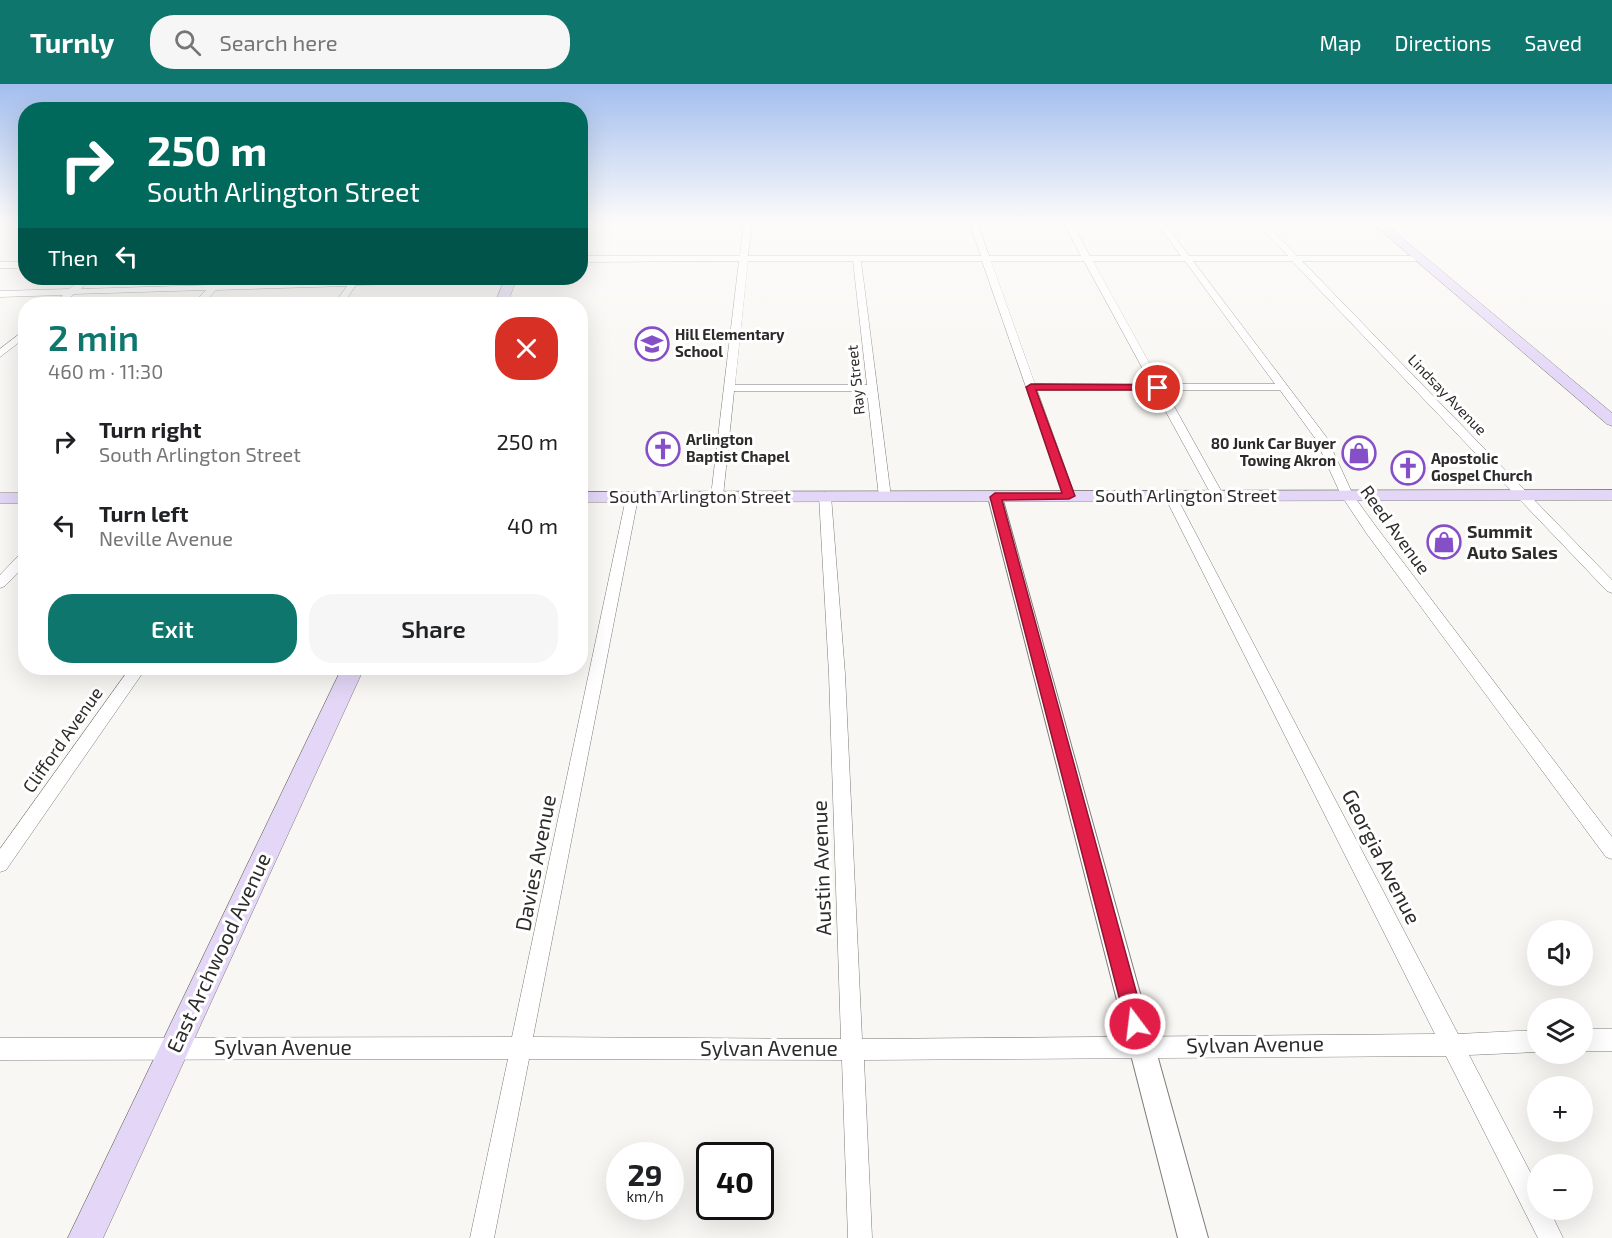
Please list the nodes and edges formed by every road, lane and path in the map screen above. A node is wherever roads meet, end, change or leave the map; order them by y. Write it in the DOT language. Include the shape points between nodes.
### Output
graph roads {
  1 [pos="742,276"];
  2 [pos="859,276"];
  3 [pos="991,276"];
  4 [pos="1096,276"];
  5 [pos="1200,276"];
  6 [pos="1312,276"];
  7 [pos="1439,276"];
  8 [pos="80,285"];
  9 [pos="216,285"];
  10 [pos="274,285"];
  11 [pos="213,288"];
  12 [pos="71,292"];
  13 [pos="0,294"];
  14 [pos="65,297"];
  15 [pos="205,297"];
  16 [pos="18,339"];
  17 [pos="0,354"];
  18 [pos="1031,387"];
  19 [pos="1282,387"];
  20 [pos="730,388"];
  21 [pos="872,388"];
  22 [pos="1158,388"];
  23 [pos="1612,421"];
  24 [pos="1347,495"];
  25 [pos="1520,495"];
  26 [pos="1612,495"];
  27 [pos="717,496"];
  28 [pos="825,496"];
  29 [pos="1069,496"];
  30 [pos="1218,496"];
  31 [pos="18,497"];
  32 [pos="588,497"];
  33 [pos="885,497"];
  34 [pos="995,497"];
  35 [pos="1171,497"];
  36 [pos="0,498"];
  37 [pos="632,498"];
  38 [pos="18,564"];
  39 [pos="0,582"];
  40 [pos="1612,588"];
  41 [pos="133,675"];
  42 [pos="350,675"];
  43 [pos="1612,851"];
  44 [pos="0,864"];
  45 [pos="1593,1040"];
  46 [pos="1612,1040"];
  47 [pos="1527,1042"];
  48 [pos="1452,1045"];
  49 [pos="1141,1046"];
  50 [pos="521,1048"];
  51 [pos="852,1048"];
  52 [pos="0,1049"];
  53 [pos="174,1049"];
  54 [pos="85,1238"];
  55 [pos="482,1238"];
  56 [pos="860,1238"];
  57 [pos="1193,1238"];
  58 [pos="1551,1238"];
  1 -- 20 [label="street"];
  2 -- 21 [label="street, Ray Street"];
  3 -- 18 [label="street"];
  4 -- 22 [label="street"];
  5 -- 19 [label="street, Reed Avenue"];
  6 -- 25 [label="street, Lindsay Avenue"];
  7 -- 23 [label="main road"];
  8 -- 12 [label="street"];
  9 -- 11 [label="street"];
  10 -- 11 [label="street"];
  11 -- 12 [label="street"];
  11 -- 15 [label="street"];
  12 -- 13 [label="street"];
  12 -- 14 [label="street"];
  16 -- 17 [label="street"];
  18 -- 22 [label="street"];
  18 -- 29 [label="street"];
  19 -- 22 [label="street"];
  19 -- 24 [label="street, Reed Avenue" via="1321,438"];
  20 -- 21 [label="street"];
  20 -- 27 [label="street"];
  21 -- 33 [label="street, Ray Street"];
  22 -- 30 [label="street"];
  24 -- 25 [label="main road, South Arlington Street"];
  24 -- 30 [label="main road, South Arlington Street"];
  24 -- 43 [label="street, Reed Avenue"];
  25 -- 26 [label="main road, South Arlington Street"];
  25 -- 40 [label="street, Lindsay Avenue"];
  27 -- 28 [label="main road, South Arlington Street"];
  27 -- 37 [label="main road, South Arlington Street"];
  28 -- 33 [label="main road, South Arlington Street"];
  28 -- 51 [label="street, Austin Avenue" via="837,674"];
  29 -- 34 [label="main road, South Arlington Street"];
  29 -- 35 [label="main road, South Arlington Street"];
  30 -- 35 [label="main road, South Arlington Street"];
  31 -- 36 [label="main road"];
  32 -- 37 [label="main road, South Arlington Street"];
  33 -- 34 [label="main road, South Arlington Street"];
  34 -- 49 [label="street"];
  35 -- 48 [label="street, Georgia Avenue"];
  37 -- 50 [label="street, Davies Avenue"];
  38 -- 39 [label="street"];
  41 -- 44 [label="street, Clifford Avenue"];
  42 -- 53 [label="main road, East Archwood Avenue"];
  45 -- 46 [label="street"];
  47 -- 48 [label="street, Sylvan Avenue"];
  48 -- 49 [label="street, Sylvan Avenue"];
  48 -- 58 [label="street, Georgia Avenue"];
  49 -- 51 [label="street, Sylvan Avenue"];
  49 -- 57 [label="street"];
  50 -- 51 [label="street, Sylvan Avenue"];
  50 -- 53 [label="street, Sylvan Avenue"];
  50 -- 55 [label="street, Davies Avenue"];
  51 -- 56 [label="street, Austin Avenue"];
  52 -- 53 [label="street, Sylvan Avenue"];
  53 -- 54 [label="main road, East Archwood Avenue"];
}
